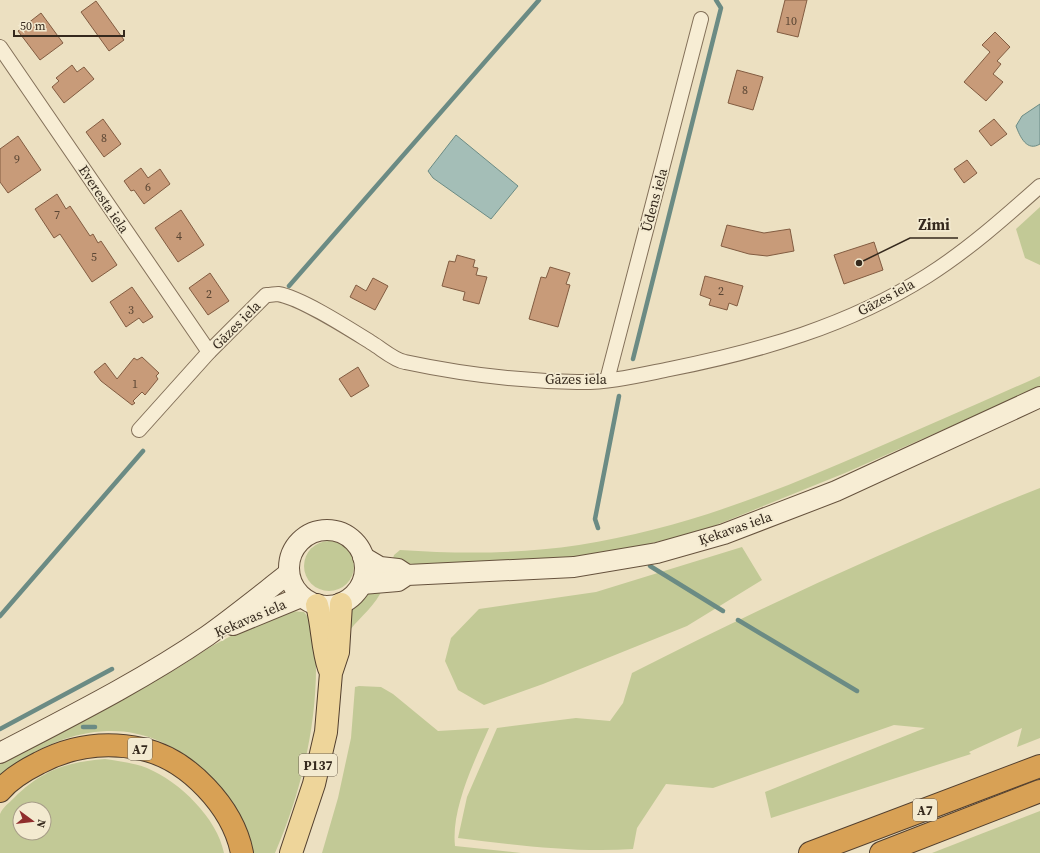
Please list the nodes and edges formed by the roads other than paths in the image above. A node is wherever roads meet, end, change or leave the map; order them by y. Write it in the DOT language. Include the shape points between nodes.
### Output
graph roads {
  1 [pos="701,19"];
  2 [pos="0,47"];
  3 [pos="1040,186"];
  4 [pos="209,352"];
  5 [pos="607,380"];
  6 [pos="1040,397"];
  7 [pos="139,430"];
  8 [pos="364,557"];
  9 [pos="289,573"];
  10 [pos="407,575"];
  11 [pos="362,584"];
  12 [pos="309,601"];
  13 [pos="341,604"];
  14 [pos="207,636"];
  15 [pos="331,673"];
  16 [pos="0,753"];
  17 [pos="1040,766"];
  18 [pos="0,791"];
  19 [pos="1040,791"];
  20 [pos="242,853"];
  21 [pos="291,853"];
  22 [pos="810,853"];
  23 [pos="881,853"];
  1 -- 5 [label="street, Ūdens iela"];
  2 -- 4 [label="street, Everesta iela"];
  3 -- 5 [label="street, Gāzes iela" via="994,227 927,276 868,309 747,353"];
  4 -- 5 [label="street, Gāzes iela" via="266,295 278,294 300,302 357,333 401,362 508,378 579,382"];
  4 -- 7 [label="street, Gāzes iela"];
  6 -- 10 [label="main road, Ķekavas iela" via="836,490 709,538 657,553 574,567"];
  8 -- 9 [label="main road, Ķekavas iela" via="360,548 339,532 312,532 293,550"];
  8 -- 10 [label="main road, Ķekavas iela" via="380,567 398,569"];
  8 -- 11 [label="main road" via="365,574"];
  9 -- 12 [label="main road, Ķekavas iela" via="294,589"];
  9 -- 14 [label="main road, Ķekavas iela"];
  10 -- 11 [label="main road, Ķekavas iela" via="398,581"];
  11 -- 13 [label="main road" via="352,597"];
  12 -- 13 [label="main road, Ķekavas iela" via="331,606"];
  12 -- 14 [label="main road, Ķekavas iela"];
  12 -- 15 [label="main road, P137" via="323,625 325,656"];
  13 -- 15 [label="main road, P137" via="338,652"];
  14 -- 16 [label="main road" via="157,667"];
  15 -- 21 [label="main road, P137" via="326,732 314,784"];
  17 -- 22 [label="highway, A7"];
  18 -- 20 [label="highway, A7" via="25,770 70,750 95,745 143,749 172,762 205,786 225,812"];
  19 -- 23 [label="highway, A7"];
}
